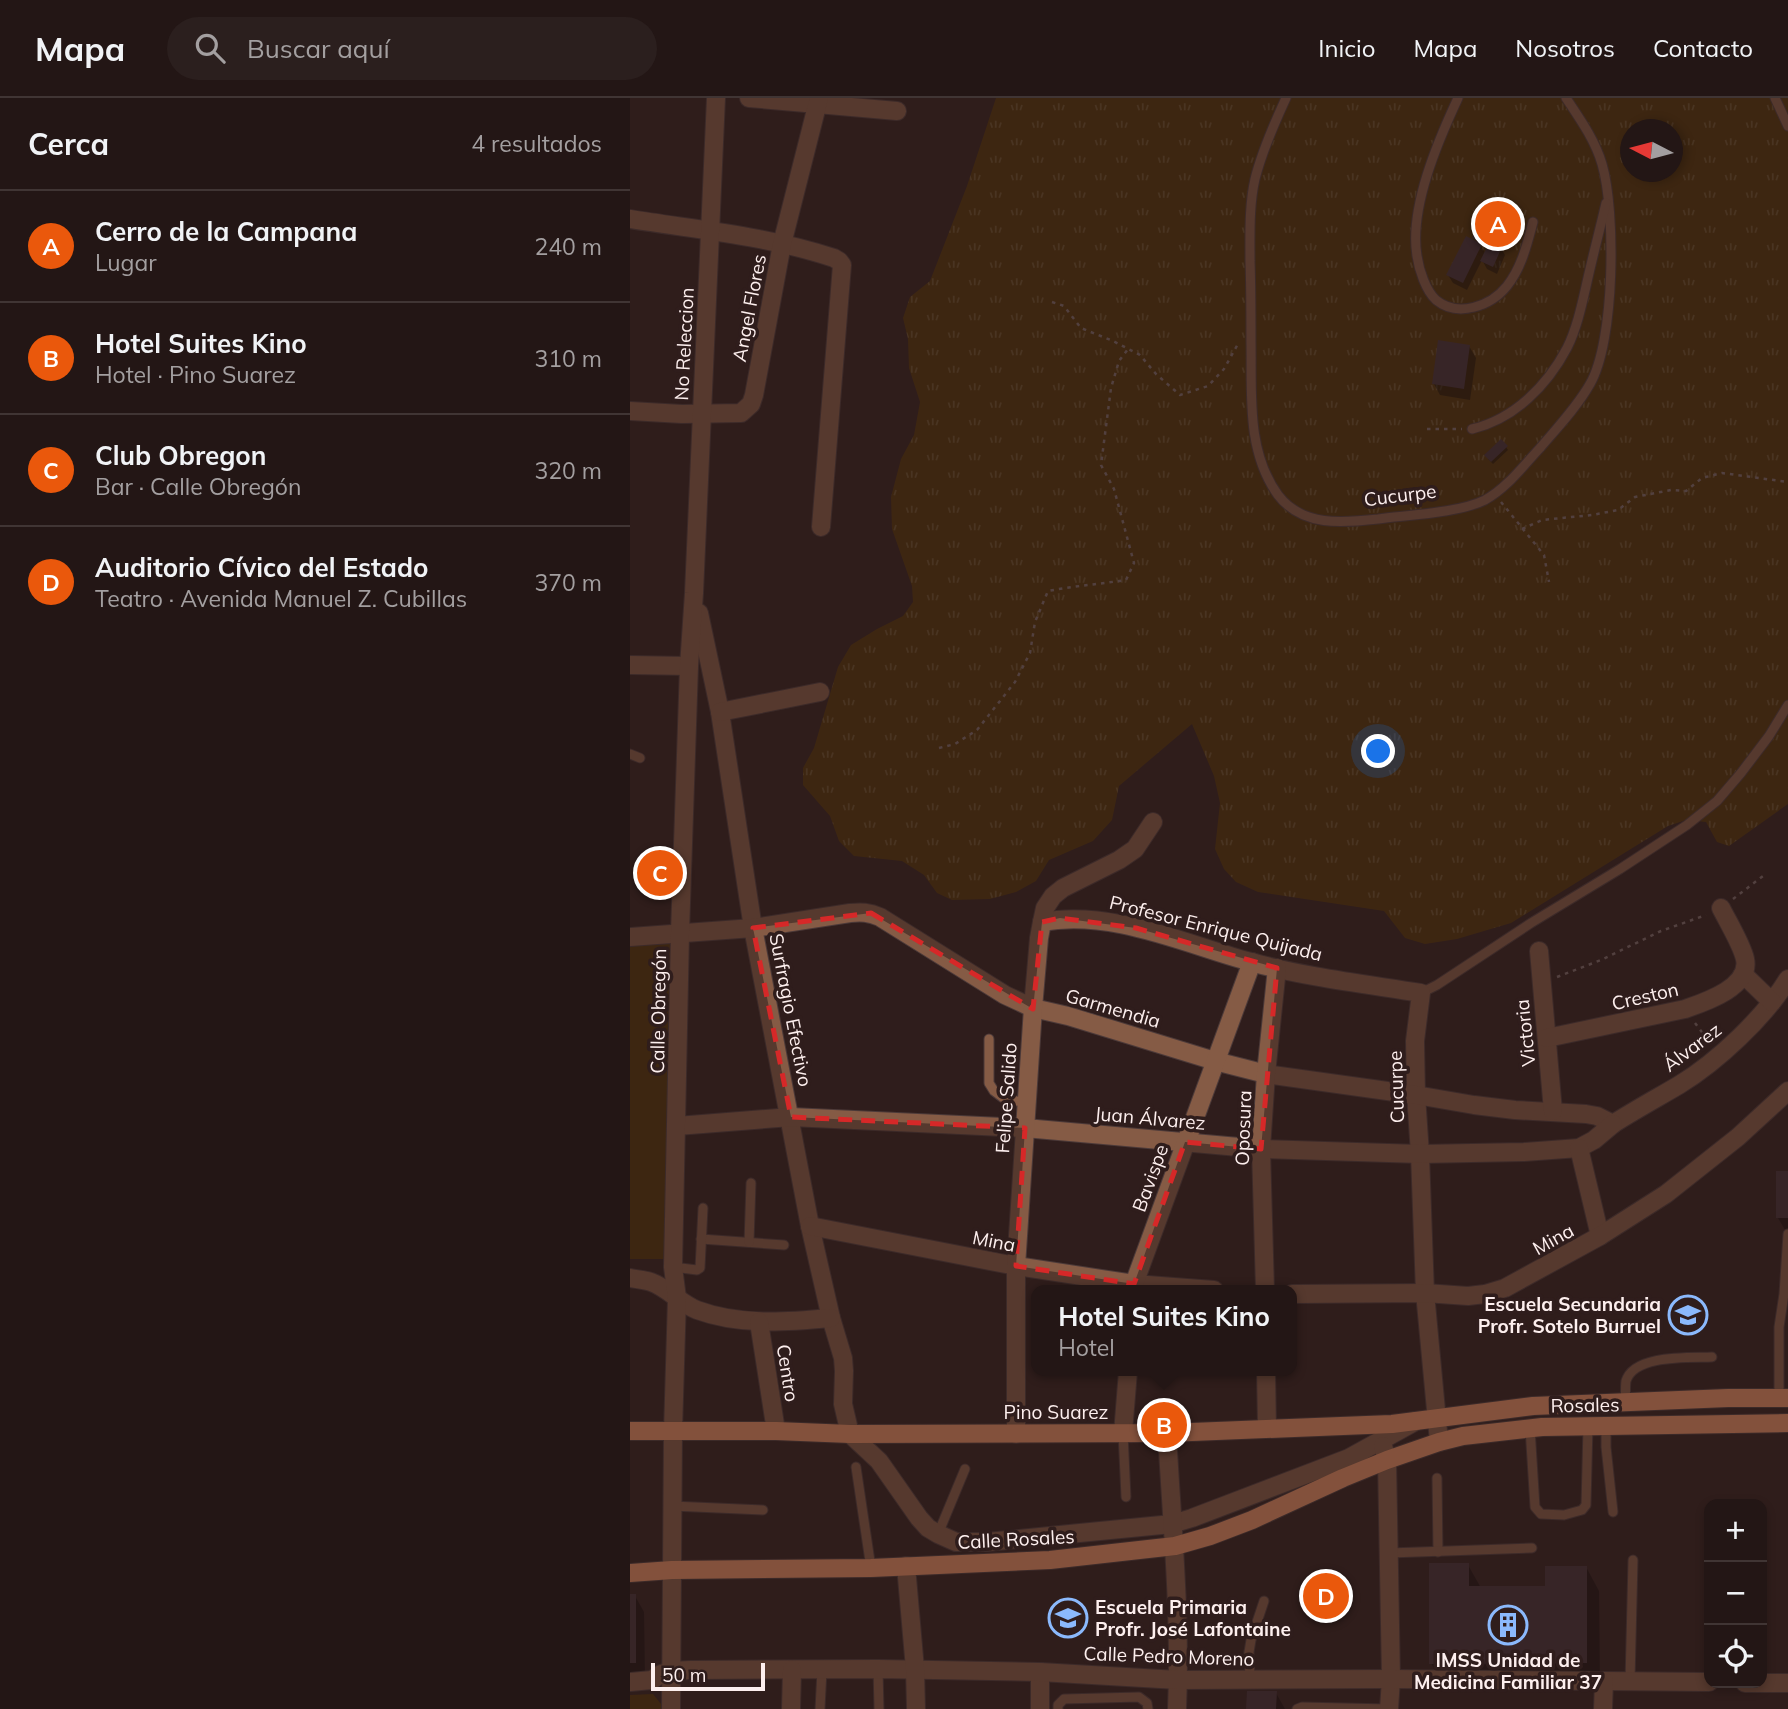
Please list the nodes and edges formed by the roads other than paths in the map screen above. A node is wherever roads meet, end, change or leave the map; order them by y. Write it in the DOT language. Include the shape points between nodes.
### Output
graph roads {
  1 [pos="716,98"];
  2 [pos="749,98"];
  3 [pos="1286,98"];
  4 [pos="1458,98"];
  5 [pos="1566,98"];
  6 [pos="1775,98"];
  7 [pos="818,101"];
  8 [pos="897,111"];
  9 [pos="1788,126"];
  10 [pos="1608,195"];
  11 [pos="630,219"];
  12 [pos="1533,222"];
  13 [pos="711,230"];
  14 [pos="782,244"];
  15 [pos="630,411"];
  16 [pos="702,414"];
  17 [pos="1472,429"];
  18 [pos="821,527"];
  19 [pos="694,593"];
  20 [pos="630,665"];
  21 [pos="689,666"];
  22 [pos="820,692"];
  23 [pos="1788,705"];
  24 [pos="720,712"];
  25 [pos="630,754"];
  26 [pos="640,758"];
  27 [pos="1153,822"];
  28 [pos="1721,908"];
  29 [pos="1042,922"];
  30 [pos="753,928"];
  31 [pos="680,933"];
  32 [pos="630,937"];
  33 [pos="1539,951"];
  34 [pos="1252,962"];
  35 [pos="1277,968"];
  36 [pos="1743,974"];
  37 [pos="1788,979"];
  38 [pos="1421,993"];
  39 [pos="1772,1002"];
  40 [pos="1033,1008"];
  41 [pos="1547,1038"];
  42 [pos="989,1039"];
  43 [pos="1215,1061"];
  44 [pos="1266,1074"];
  45 [pos="1788,1091"];
  46 [pos="1416,1095"];
  47 [pos="1027,1102"];
  48 [pos="1553,1111"];
  49 [pos="790,1117"];
  50 [pos="1609,1122"];
  51 [pos="677,1126"];
  52 [pos="1025,1128"];
  53 [pos="1185,1142"];
  54 [pos="1579,1148"];
  55 [pos="1261,1149"];
  56 [pos="1420,1154"];
  57 [pos="751,1183"];
  58 [pos="703,1208"];
  59 [pos="810,1226"];
  60 [pos="1788,1234"];
  61 [pos="1600,1236"];
  62 [pos="701,1239"];
  63 [pos="749,1242"];
  64 [pos="784,1245"];
  65 [pos="1016,1266"];
  66 [pos="673,1267"];
  67 [pos="630,1278"];
  68 [pos="1123,1285"];
  69 [pos="1135,1285"];
  70 [pos="1265,1285"];
  71 [pos="1425,1293"];
  72 [pos="1297,1294"];
  73 [pos="1786,1294"];
  74 [pos="677,1298"];
  75 [pos="831,1318"];
  76 [pos="759,1322"];
  77 [pos="1712,1357"];
  78 [pos="1128,1376"];
  79 [pos="1266,1376"];
  80 [pos="1783,1398"];
  81 [pos="1625,1403"];
  82 [pos="1438,1418"];
  83 [pos="1416,1421"];
  84 [pos="1788,1423"];
  85 [pos="1373,1424"];
  86 [pos="1597,1426"];
  87 [pos="1267,1428"];
  88 [pos="1530,1428"];
  89 [pos="673,1431"];
  90 [pos="776,1431"];
  91 [pos="630,1432"];
  92 [pos="1123,1433"];
  93 [pos="1167,1433"];
  94 [pos="850,1434"];
  95 [pos="1016,1434"];
  96 [pos="1382,1441"];
  97 [pos="1439,1441"];
  98 [pos="1387,1461"];
  99 [pos="856,1467"];
  100 [pos="965,1469"];
  101 [pos="1437,1478"];
  102 [pos="1126,1497"];
  103 [pos="672,1506"];
  104 [pos="763,1510"];
  105 [pos="1613,1512"];
  106 [pos="1172,1524"];
  107 [pos="937,1535"];
  108 [pos="1175,1546"];
  109 [pos="1532,1548"];
  110 [pos="1438,1552"];
  111 [pos="1389,1553"];
  112 [pos="1633,1560"];
  113 [pos="906,1566"];
  114 [pos="872,1568"];
  115 [pos="672,1570"];
  116 [pos="630,1573"];
  117 [pos="1264,1601"];
  118 [pos="878,1669"];
  119 [pos="915,1669"];
  120 [pos="792,1670"];
  121 [pos="822,1670"];
  122 [pos="671,1671"];
  123 [pos="1040,1672"];
  124 [pos="1251,1679"];
  125 [pos="1391,1679"];
  126 [pos="1178,1680"];
  127 [pos="1604,1681"];
  128 [pos="1630,1681"];
  129 [pos="630,1682"];
  130 [pos="1704,1682"];
  131 [pos="1767,1684"];
  132 [pos="1788,1684"];
  133 [pos="671,1709"];
  134 [pos="791,1709"];
  135 [pos="820,1709"];
  136 [pos="879,1709"];
  137 [pos="916,1709"];
  138 [pos="1040,1709"];
  139 [pos="1058,1709"];
  140 [pos="1148,1709"];
  141 [pos="1177,1709"];
  142 [pos="1297,1709"];
  143 [pos="1390,1709"];
  144 [pos="1603,1709"];
  1 -- 13 [label="street, No Releccion"];
  2 -- 7 [label="street"];
  3 -- 10 [label="lane, Cucurpe" via="1255,181 1250,241 1253,429 1266,474 1278,495 1308,517 1351,522 1458,509 1503,487 1557,428 1591,383 1600,359 1610,291"];
  4 -- 12 [label="lane" via="1419,206 1417,256 1435,299 1470,309 1495,297 1516,273"];
  5 -- 10 [label="lane, Cucurpe" via="1596,146"];
  6 -- 9 [label="lane"];
  7 -- 8 [label="street"];
  7 -- 14 [label="street, Angel Flores"];
  10 -- 17 [label="lane" via="1576,326 1554,370 1506,417"];
  11 -- 13 [label="street"];
  13 -- 14 [label="street"];
  13 -- 16 [label="street, No Releccion"];
  14 -- 16 [label="street, Angel Flores" via="751,404 741,414"];
  14 -- 18 [label="street" via="828,256 842,265"];
  15 -- 16 [label="street, Angel Flores"];
  16 -- 19 [label="street, No Releccion"];
  19 -- 21 [label="street, Calle Obregón"];
  19 -- 24 [label="street, Surfragio Efectivo"];
  20 -- 21 [label="street"];
  21 -- 31 [label="street, Calle Obregón"];
  22 -- 24 [label="street"];
  23 -- 38 [label="lane" via="1741,773 1717,801 1687,825"];
  24 -- 30 [label="street, Surfragio Efectivo"];
  25 -- 26 [label="lane"];
  27 -- 29 [label="street, Felipe Salido" via="1135,849 1053,896"];
  28 -- 36 [label="street" via="1745,957"];
  29 -- 34 [label="street, Profesor Enrique Quijada" via="1075,918 1116,923"];
  29 -- 40 [label="street, Felipe Salido"];
  30 -- 31 [label="street, Garmendia"];
  30 -- 40 [label="street, Garmendia" via="872,913"];
  30 -- 49 [label="street, Surfragio Efectivo"];
  31 -- 32 [label="street, Garmendia"];
  31 -- 51 [label="street, Calle Obregón"];
  33 -- 41 [label="street, Victoria"];
  34 -- 35 [label="street, Profesor Enrique Quijada"];
  34 -- 43 [label="street, Bavispe"];
  35 -- 38 [label="street, Profesor Enrique Quijada"];
  35 -- 44 [label="street, Oposura"];
  36 -- 39 [label="street"];
  36 -- 41 [label="street, Creston" via="1724,992 1685,1009"];
  37 -- 39 [label="street, Álvarez"];
  38 -- 46 [label="street, Cucurpe" via="1415,1041"];
  39 -- 50 [label="street, Álvarez" via="1740,1036 1679,1085"];
  40 -- 43 [label="street, Garmendia"];
  40 -- 47 [label="street, Felipe Salido"];
  41 -- 48 [label="street, Victoria"];
  42 -- 47 [label="lane" via="993,1091 1006,1100"];
  43 -- 44 [label="street, Garmendia"];
  43 -- 53 [label="street, Bavispe"];
  44 -- 46 [label="street, Garmendia"];
  44 -- 55 [label="street, Oposura"];
  45 -- 61 [label="street, Mina" via="1666,1194"];
  46 -- 48 [label="street, Garmendia" via="1498,1109"];
  46 -- 56 [label="street, Cucurpe"];
  47 -- 52 [label="street, Felipe Salido"];
  48 -- 50 [label="street, Garmendia"];
  49 -- 51 [label="street, Juan Álvarez"];
  49 -- 52 [label="street, Juan Álvarez"];
  49 -- 59 [label="street, Surfragio Efectivo"];
  50 -- 54 [label="street" via="1594,1140"];
  51 -- 66 [label="street, Calle Obregón"];
  52 -- 53 [label="street, Juan Álvarez"];
  52 -- 65 [label="street, Felipe Salido"];
  53 -- 55 [label="street, Juan Álvarez"];
  53 -- 69 [label="street, Bavispe"];
  54 -- 56 [label="street, Juan Álvarez"];
  54 -- 61 [label="street"];
  55 -- 56 [label="street, Juan Álvarez"];
  55 -- 70 [label="street, Oposura"];
  56 -- 71 [label="street, Cucurpe"];
  57 -- 63 [label="lane"];
  58 -- 62 [label="lane"];
  59 -- 65 [label="street, Mina"];
  59 -- 75 [label="street, Surfragio Efectivo"];
  60 -- 73 [label="lane"];
  61 -- 71 [label="street, Mina" via="1505,1288 1468,1296"];
  62 -- 63 [label="lane"];
  62 -- 66 [label="lane" via="700,1268"];
  63 -- 64 [label="lane"];
  65 -- 68 [label="street, Mina"];
  65 -- 95 [label="street, Felipe Salido"];
  66 -- 74 [label="street, Calle Obregón"];
  67 -- 74 [label="street" via="651,1282"];
  71 -- 72 [label="street, Mina"];
  71 -- 82 [label="street, Cucurpe"];
  73 -- 80 [label="lane" via="1779,1327"];
  74 -- 76 [label="street" via="697,1310"];
  74 -- 89 [label="street, Calle Obregón"];
  75 -- 76 [label="street"];
  75 -- 94 [label="street, Surfragio Efectivo" via="843,1358 843,1404"];
  76 -- 90 [label="street, Centro"];
  77 -- 81 [label="lane" via="1660,1359 1642,1365 1629,1374"];
  78 -- 92 [label="street"];
  79 -- 87 [label="street"];
  80 -- 81 [label="main road, Rosales"];
  81 -- 82 [label="main road, Rosales" via="1533,1406"];
  82 -- 83 [label="main road, Pino Suarez"];
  82 -- 97 [label="street, Cucurpe"];
  83 -- 85 [label="main road, Pino Suarez"];
  83 -- 96 [label="street, Calle Rosales"];
  84 -- 86 [label="main road, Rosales"];
  85 -- 87 [label="main road, Pino Suarez"];
  85 -- 96 [label="street"];
  86 -- 88 [label="main road, Rosales"];
  86 -- 88 [label="lane" via="1586,1505 1564,1515 1541,1514 1535,1507"];
  86 -- 105 [label="lane" via="1606,1447"];
  87 -- 93 [label="main road, Pino Suarez"];
  88 -- 97 [label="main road, Rosales"];
  89 -- 90 [label="main road, Pino Suarez"];
  89 -- 91 [label="main road, Pino Suarez"];
  89 -- 103 [label="street, Calle Obregón"];
  90 -- 94 [label="main road, Pino Suarez"];
  92 -- 93 [label="main road, Pino Suarez"];
  92 -- 95 [label="main road, Pino Suarez"];
  92 -- 102 [label="lane"];
  93 -- 106 [label="street"];
  94 -- 95 [label="main road, Pino Suarez"];
  94 -- 107 [label="street, Calle Rosales" via="879,1461 919,1518"];
  96 -- 98 [label="street"];
  96 -- 106 [label="street, Calle Rosales" via="1349,1458"];
  97 -- 98 [label="main road, Rosales"];
  98 -- 108 [label="main road, Calle Rosales" via="1252,1520"];
  98 -- 111 [label="street"];
  99 -- 114 [label="lane"];
  100 -- 107 [label="lane"];
  101 -- 110 [label="lane"];
  103 -- 104 [label="lane"];
  103 -- 115 [label="street, Calle Obregón"];
  106 -- 107 [label="street, Calle Rosales" via="987,1542 956,1542"];
  106 -- 108 [label="street"];
  108 -- 113 [label="main road, Calle Rosales" via="1050,1560"];
  108 -- 126 [label="street"];
  109 -- 110 [label="lane"];
  110 -- 111 [label="lane"];
  111 -- 125 [label="street"];
  112 -- 128 [label="lane"];
  113 -- 114 [label="main road, Calle Rosales"];
  113 -- 119 [label="street"];
  114 -- 115 [label="main road, Calle Rosales"];
  115 -- 116 [label="main road, Calle Rosales"];
  115 -- 122 [label="street, Calle Obregón"];
  117 -- 124 [label="lane" via="1251,1640"];
  118 -- 119 [label="street, Calle Pedro Moreno"];
  118 -- 121 [label="street, Calle Pedro Moreno"];
  118 -- 136 [label="lane"];
  119 -- 123 [label="street, Calle Pedro Moreno"];
  119 -- 137 [label="street"];
  120 -- 121 [label="street, Calle Pedro Moreno"];
  120 -- 122 [label="street, Calle Pedro Moreno"];
  120 -- 134 [label="street"];
  121 -- 135 [label="lane"];
  122 -- 129 [label="street, Calle Pedro Moreno" via="652,1680"];
  122 -- 133 [label="street, Calle Obregón"];
  123 -- 126 [label="street, Calle Pedro Moreno"];
  123 -- 138 [label="street"];
  124 -- 125 [label="street, Calle Pedro Moreno"];
  124 -- 126 [label="street, Calle Pedro Moreno"];
  125 -- 127 [label="street, Calle Pedro Moreno"];
  125 -- 143 [label="street"];
  126 -- 141 [label="street"];
  127 -- 128 [label="street, Calle Pedro Moreno"];
  127 -- 144 [label="street"];
  128 -- 130 [label="street, Calle Pedro Moreno"];
  131 -- 132 [label="street"];
  139 -- 140 [label="lane" via="1064,1699 1139,1697"];
  142 -- 143 [label="lane"];
}
